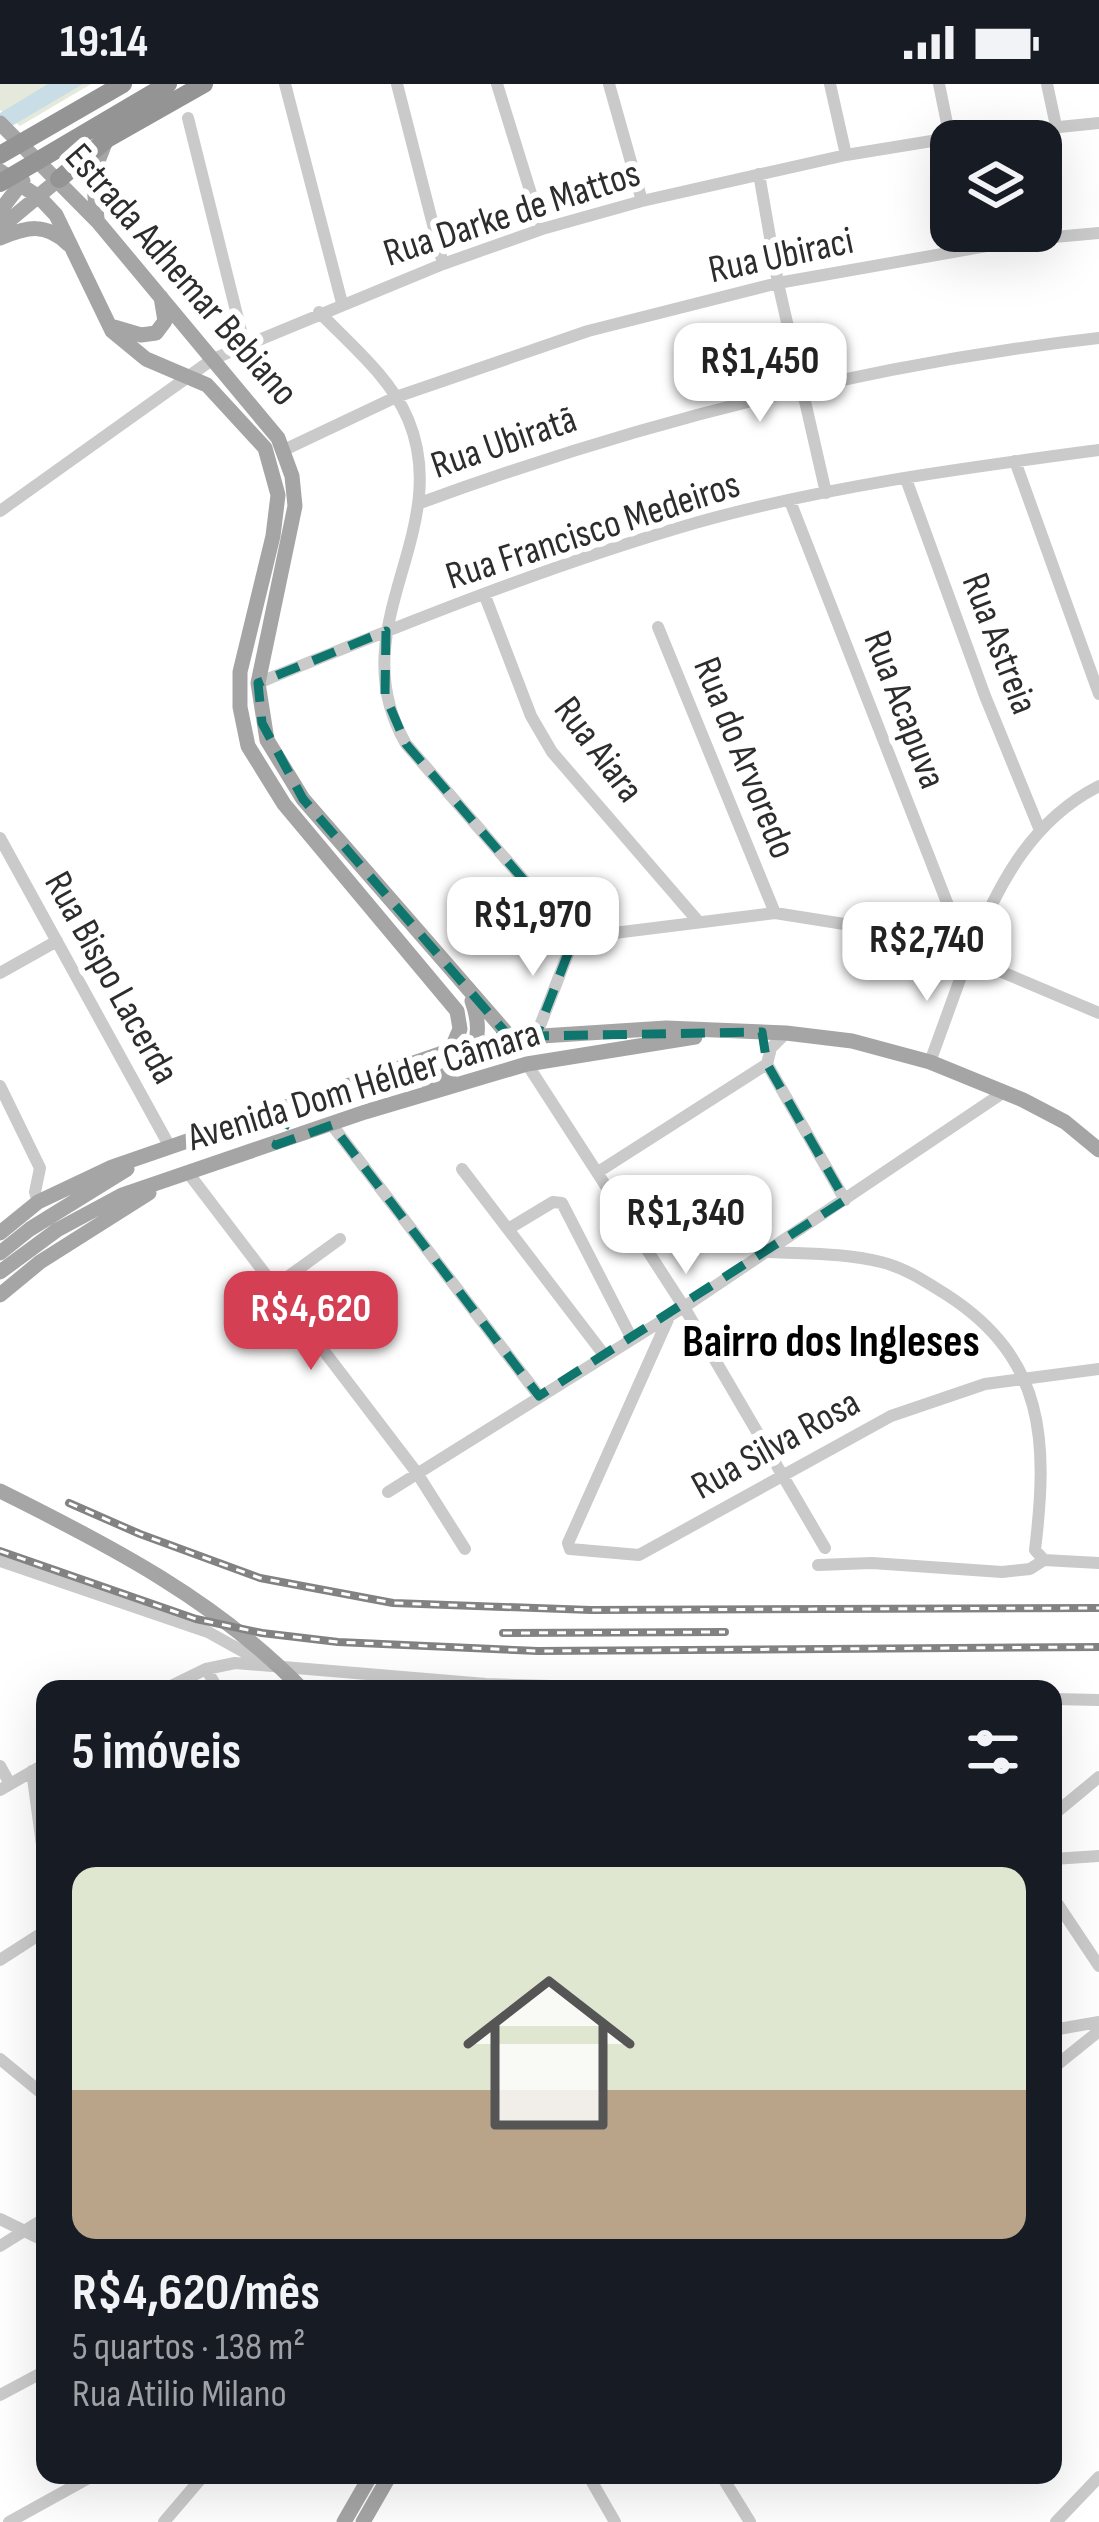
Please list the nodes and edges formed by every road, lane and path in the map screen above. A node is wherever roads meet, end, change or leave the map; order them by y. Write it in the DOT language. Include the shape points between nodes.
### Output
graph roads {
  1 [pos="123,84"];
  2 [pos="168,84"];
  3 [pos="204,84"];
  4 [pos="285,84"];
  5 [pos="397,84"];
  6 [pos="497,84"];
  7 [pos="609,84"];
  8 [pos="830,84"];
  9 [pos="939,84"];
  10 [pos="1047,84"];
  11 [pos="188,118"];
  12 [pos="946,120"];
  13 [pos="1055,120"];
  14 [pos="1099,123"];
  15 [pos="1062,126"];
  16 [pos="5,128"];
  17 [pos="103,132"];
  18 [pos="930,141"];
  19 [pos="33,154"];
  20 [pos="0,155"];
  21 [pos="846,155"];
  22 [pos="0,171"];
  23 [pos="760,174"];
  24 [pos="58,179"];
  25 [pos="0,183"];
  26 [pos="22,185"];
  27 [pos="40,198"];
  28 [pos="642,201"];
  29 [pos="0,212"];
  30 [pos="98,222"];
  31 [pos="0,228"];
  32 [pos="542,230"];
  33 [pos="1099,233"];
  34 [pos="0,238"];
  35 [pos="71,247"];
  36 [pos="442,264"];
  37 [pos="778,283"];
  38 [pos="160,294"];
  39 [pos="342,303"];
  40 [pos="319,312"];
  41 [pos="107,324"];
  42 [pos="1099,338"];
  43 [pos="244,344"];
  44 [pos="213,359"];
  45 [pos="192,376"];
  46 [pos="802,389"];
  47 [pos="396,397"];
  48 [pos="284,450"];
  49 [pos="1099,450"];
  50 [pos="1015,461"];
  51 [pos="906,479"];
  52 [pos="826,493"];
  53 [pos="790,500"];
  54 [pos="420,503"];
  55 [pos="0,512"];
  56 [pos="485,596"];
  57 [pos="658,627"];
  58 [pos="386,631"];
  59 [pos="258,683"];
  60 [pos="1099,694"];
  61 [pos="1099,786"];
  62 [pos="1039,828"];
  63 [pos="0,838"];
  64 [pos="775,913"];
  65 [pos="697,920"];
  66 [pos="574,938"];
  67 [pos="57,941"];
  68 [pos="968,943"];
  69 [pos="966,959"];
  70 [pos="0,973"];
  71 [pos="469,992"];
  72 [pos="1099,1013"];
  73 [pos="723,1032"];
  74 [pos="763,1032"];
  75 [pos="786,1033"];
  76 [pos="536,1036"];
  77 [pos="511,1038"];
  78 [pos="478,1042"];
  79 [pos="771,1048"];
  80 [pos="451,1050"];
  81 [pos="930,1062"];
  82 [pos="527,1064"];
  83 [pos="767,1064"];
  84 [pos="0,1086"];
  85 [pos="1004,1092"];
  86 [pos="365,1112"];
  87 [pos="266,1113"];
  88 [pos="332,1124"];
  89 [pos="276,1144"];
  90 [pos="170,1147"];
  91 [pos="1099,1150"];
  92 [pos="144,1159"];
  93 [pos="462,1169"];
  94 [pos="598,1172"];
  95 [pos="189,1174"];
  96 [pos="167,1182"];
  97 [pos="845,1200"];
  98 [pos="38,1202"];
  99 [pos="508,1229"];
  100 [pos="0,1233"];
  101 [pos="35,1235"];
  102 [pos="340,1239"];
  103 [pos="768,1252"];
  104 [pos="0,1253"];
  105 [pos="0,1272"];
  106 [pos="274,1286"];
  107 [pos="0,1295"];
  108 [pos="684,1307"];
  109 [pos="669,1317"];
  110 [pos="632,1340"];
  111 [pos="605,1356"];
  112 [pos="1099,1369"];
  113 [pos="1024,1377"];
  114 [pos="539,1396"];
  115 [pos="417,1473"];
  116 [pos="781,1474"];
  117 [pos="388,1492"];
  118 [pos="5,1495"];
  119 [pos="825,1548"];
  120 [pos="465,1550"];
  121 [pos="1039,1555"];
  122 [pos="0,1561"];
  123 [pos="1099,1563"];
  124 [pos="818,1565"];
  125 [pos="265,1664"];
  126 [pos="206,1669"];
  127 [pos="184,1680"];
  128 [pos="213,1680"];
  129 [pos="292,1680"];
  130 [pos="395,1680"];
  131 [pos="1062,1700"];
  132 [pos="1099,1700"];
  133 [pos="0,1766"];
  134 [pos="36,1770"];
  135 [pos="1099,1777"];
  136 [pos="5,1787"];
  137 [pos="1062,1807"];
  138 [pos="1099,1856"];
  139 [pos="1062,1858"];
  140 [pos="1062,1910"];
  141 [pos="36,1937"];
  142 [pos="0,1960"];
  143 [pos="1099,1966"];
  144 [pos="1099,2026"];
  145 [pos="1062,2029"];
  146 [pos="0,2060"];
  147 [pos="1062,2060"];
  148 [pos="36,2089"];
  149 [pos="0,2219"];
  150 [pos="36,2224"];
  151 [pos="24,2232"];
  152 [pos="36,2237"];
  153 [pos="0,2246"];
  154 [pos="36,2377"];
  155 [pos="0,2396"];
  156 [pos="1099,2477"];
  157 [pos="78,2484"];
  158 [pos="196,2484"];
  159 [pos="366,2484"];
  160 [pos="385,2484"];
  161 [pos="594,2484"];
  162 [pos="727,2484"];
  163 [pos="9,2522"];
  164 [pos="164,2522"];
  165 [pos="344,2522"];
  166 [pos="362,2522"];
  167 [pos="615,2522"];
  168 [pos="750,2522"];
  169 [pos="1056,2522"];
  1 -- 20 [label="highway"];
  2 -- 17 [label="highway"];
  3 -- 17 [label="highway"];
  4 -- 39 [label="street"];
  5 -- 36 [label="street"];
  6 -- 32 [label="street"];
  7 -- 28 [label="street"];
  8 -- 21 [label="street"];
  9 -- 12 [label="street"];
  10 -- 13 [label="street"];
  11 -- 43 [label="street"];
  14 -- 15 [label="street, Rua Darke de Mattos"];
  16 -- 19 [label="main road, Estrada Adhemar Bebiano"];
  17 -- 24 [label="highway"];
  17 -- 25 [label="highway"];
  17 -- 30 [label="main road" via="94,174"];
  18 -- 21 [label="street, Rua Darke de Mattos"];
  19 -- 24 [label="main road, Estrada Adhemar Bebiano"];
  19 -- 26 [label="main road"];
  21 -- 23 [label="street, Rua Darke de Mattos"];
  22 -- 26 [label="main road, Estrada Adhemar Bebiano"];
  23 -- 28 [label="street, Rua Darke de Mattos"];
  23 -- 37 [label="street"];
  24 -- 27 [label="main road"];
  24 -- 30 [label="main road, Estrada Adhemar Bebiano"];
  26 -- 27 [label="main road, Estrada Adhemar Bebiano"];
  26 -- 29 [label="main road"];
  27 -- 31 [label="main road"];
  27 -- 35 [label="main road, Estrada Adhemar Bebiano"];
  28 -- 32 [label="street, Rua Darke de Mattos"];
  30 -- 38 [label="main road, Estrada Adhemar Bebiano"];
  32 -- 36 [label="street, Rua Darke de Mattos"];
  33 -- 37 [label="street, Rua Ubiraci"];
  34 -- 35 [label="main road" via="49,229"];
  35 -- 41 [label="main road, Estrada Adhemar Bebiano"];
  36 -- 39 [label="street, Rua Darke de Mattos"];
  37 -- 46 [label="street"];
  37 -- 47 [label="street, Rua Ubiraci" via="588,331"];
  38 -- 41 [label="main road" via="165,321 156,333"];
  38 -- 44 [label="main road, Estrada Adhemar Bebiano"];
  39 -- 40 [label="street, Rua Darke de Mattos"];
  40 -- 43 [label="street, Rua Darke de Mattos"];
  40 -- 47 [label="street"];
  41 -- 45 [label="main road, Estrada Adhemar Bebiano" via="146,359"];
  42 -- 46 [label="street, Rua Ubiratã"];
  43 -- 44 [label="street, Rua Darke de Mattos"];
  44 -- 45 [label="street, Rua Darke de Mattos"];
  44 -- 48 [label="main road, Estrada Adhemar Bebiano"];
  45 -- 55 [label="street, Rua Darke de Mattos"];
  45 -- 80 [label="main road, Estrada Adhemar Bebiano" via="253,432 276,480 273,536 240,672 248,746 284,804 457,1011"];
  46 -- 52 [label="street"];
  46 -- 54 [label="street, Rua Ubiratã" via="552,455"];
  47 -- 48 [label="street, Rua Ubiraci"];
  47 -- 54 [label="street" via="419,458"];
  48 -- 59 [label="main road, Estrada Adhemar Bebiano" via="293,521"];
  49 -- 50 [label="street, Rua Francisco Medeiros"];
  50 -- 51 [label="street, Rua Francisco Medeiros"];
  50 -- 60 [label="street"];
  51 -- 52 [label="street, Rua Francisco Medeiros"];
  51 -- 62 [label="street, Rua Astreia"];
  52 -- 53 [label="street, Rua Francisco Medeiros"];
  53 -- 56 [label="street, Rua Francisco Medeiros" via="628,544"];
  53 -- 68 [label="street, Rua Acapuva"];
  54 -- 58 [label="street"];
  56 -- 58 [label="street, Rua Francisco Medeiros"];
  56 -- 65 [label="street, Rua Aiara" via="552,752"];
  57 -- 64 [label="street, Rua do Arvoredo"];
  58 -- 59 [label="street, Rua Francisco Medeiros"];
  58 -- 66 [label="street" via="385,695 406,744"];
  59 -- 71 [label="main road, Estrada Adhemar Bebiano" via="267,740 302,799"];
  61 -- 62 [label="street"];
  62 -- 68 [label="street"];
  63 -- 67 [label="street, Rua Bispo Lacerda"];
  64 -- 65 [label="street"];
  64 -- 69 [label="street" via="863,927"];
  65 -- 66 [label="street"];
  66 -- 76 [label="street"];
  67 -- 70 [label="street"];
  67 -- 90 [label="street, Rua Bispo Lacerda"];
  68 -- 69 [label="street" via="976,954"];
  69 -- 72 [label="street"];
  69 -- 81 [label="street"];
  71 -- 77 [label="main road, Estrada Adhemar Bebiano"];
  71 -- 78 [label="main road"];
  73 -- 74 [label="main road, Avenida Dom Hélder Câmara"];
  73 -- 76 [label="main road, Avenida Dom Hélder Câmara"];
  73 -- 82 [label="main road, Avenida Dom Hélder Câmara"];
  74 -- 75 [label="main road, Avenida Dom Hélder Câmara"];
  74 -- 79 [label="street"];
  75 -- 79 [label="street"];
  75 -- 81 [label="main road, Avenida Dom Hélder Câmara"];
  76 -- 77 [label="main road, Avenida Dom Hélder Câmara"];
  77 -- 78 [label="main road, Avenida Dom Hélder Câmara"];
  78 -- 80 [label="main road, Avenida Dom Hélder Câmara"];
  78 -- 86 [label="main road" via="446,1076"];
  79 -- 83 [label="street"];
  80 -- 87 [label="main road, Avenida Dom Hélder Câmara"];
  81 -- 85 [label="main road, Avenida Dom Hélder Câmara"];
  82 -- 86 [label="main road, Avenida Dom Hélder Câmara"];
  82 -- 94 [label="street"];
  83 -- 94 [label="street"];
  83 -- 97 [label="street"];
  84 -- 98 [label="street" via="40,1168"];
  85 -- 91 [label="main road, Avenida Dom Hélder Câmara" via="1065,1122"];
  85 -- 97 [label="street"];
  86 -- 88 [label="main road, Avenida Dom Hélder Câmara"];
  87 -- 89 [label="main road" via="280,1123"];
  87 -- 90 [label="main road, Avenida Dom Hélder Câmara"];
  88 -- 89 [label="main road, Avenida Dom Hélder Câmara"];
  88 -- 114 [label="street"];
  89 -- 95 [label="main road, Avenida Dom Hélder Câmara"];
  90 -- 92 [label="main road, Avenida Dom Hélder Câmara"];
  92 -- 98 [label="main road, Avenida Dom Hélder Câmara"];
  92 -- 101 [label="main road, Avenida Dom Hélder Câmara"];
  93 -- 99 [label="street"];
  94 -- 108 [label="street"];
  95 -- 96 [label="main road, Avenida Dom Hélder Câmara"];
  95 -- 106 [label="street"];
  96 -- 101 [label="main road, Avenida Dom Hélder Câmara"];
  96 -- 107 [label="main road, Avenida Dom Hélder Câmara"];
  97 -- 103 [label="street"];
  98 -- 100 [label="main road, Avenida Dom Hélder Câmara"];
  99 -- 110 [label="street" via="562,1203"];
  99 -- 111 [label="street"];
  101 -- 104 [label="main road"];
  101 -- 105 [label="main road"];
  102 -- 106 [label="street"];
  103 -- 108 [label="street"];
  103 -- 113 [label="street" via="859,1258 914,1274 982,1318"];
  106 -- 115 [label="street"];
  108 -- 109 [label="street"];
  108 -- 116 [label="street"];
  109 -- 110 [label="street"];
  109 -- 116 [label="street, Rua Silva Rosa" via="570,1550 644,1554"];
  110 -- 111 [label="street"];
  111 -- 114 [label="street"];
  112 -- 113 [label="street, Rua Silva Rosa"];
  113 -- 116 [label="street, Rua Silva Rosa" via="891,1416"];
  113 -- 121 [label="street" via="1042,1468"];
  114 -- 115 [label="street"];
  115 -- 117 [label="street"];
  115 -- 120 [label="street"];
  116 -- 119 [label="street"];
  118 -- 129 [label="main road" via="166,1581"];
  121 -- 123 [label="street"];
  121 -- 124 [label="street" via="1030,1569 1002,1572"];
  122 -- 125 [label="street" via="208,1632"];
  125 -- 126 [label="street"];
  125 -- 130 [label="street"];
  126 -- 127 [label="street"];
  126 -- 128 [label="street"];
  131 -- 132 [label="street"];
  133 -- 136 [label="street"];
  134 -- 136 [label="street"];
  135 -- 137 [label="street"];
  138 -- 139 [label="street"];
  140 -- 143 [label="street"];
  141 -- 142 [label="street"];
  144 -- 145 [label="street"];
  144 -- 147 [label="street"];
  146 -- 148 [label="street"];
  149 -- 151 [label="street"];
  150 -- 151 [label="street"];
  151 -- 152 [label="street"];
  151 -- 153 [label="street"];
  154 -- 155 [label="street"];
  156 -- 169 [label="street"];
  157 -- 163 [label="street"];
  158 -- 164 [label="street"];
  159 -- 165 [label="main road"];
  160 -- 166 [label="main road"];
  161 -- 167 [label="street"];
  162 -- 168 [label="street"];
}
